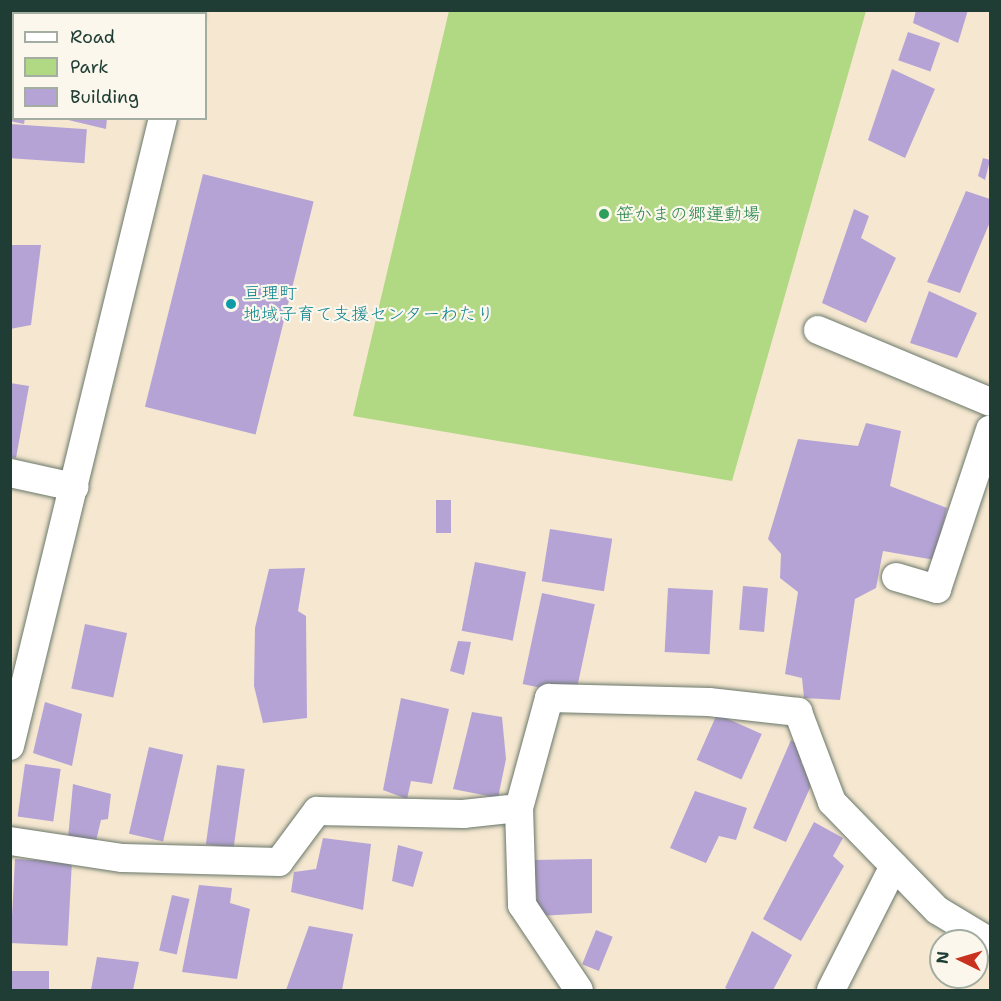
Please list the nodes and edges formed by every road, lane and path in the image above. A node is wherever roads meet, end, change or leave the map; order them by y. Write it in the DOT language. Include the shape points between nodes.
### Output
graph roads {
  1 [pos="163,120"];
  2 [pos="818,330"];
  3 [pos="990,402"];
  4 [pos="990,430"];
  5 [pos="10,473"];
  6 [pos="74,487"];
  7 [pos="896,577"];
  8 [pos="10,746"];
  9 [pos="519,808"];
  10 [pos="10,842"];
  11 [pos="894,866"];
  12 [pos="990,942"];
  13 [pos="579,990"];
  14 [pos="831,990"];
  1 -- 6 [label="street"];
  2 -- 3 [label="street"];
  4 -- 7 [label="street" via="937,590"];
  5 -- 6 [label="street"];
  6 -- 8 [label="street"];
  9 -- 10 [label="street" via="463,814 317,811 279,862 123,858"];
  9 -- 11 [label="street" via="549,698 709,702 798,712 832,802"];
  9 -- 13 [label="street" via="522,906"];
  11 -- 12 [label="street" via="937,910"];
  11 -- 14 [label="street"];
}
